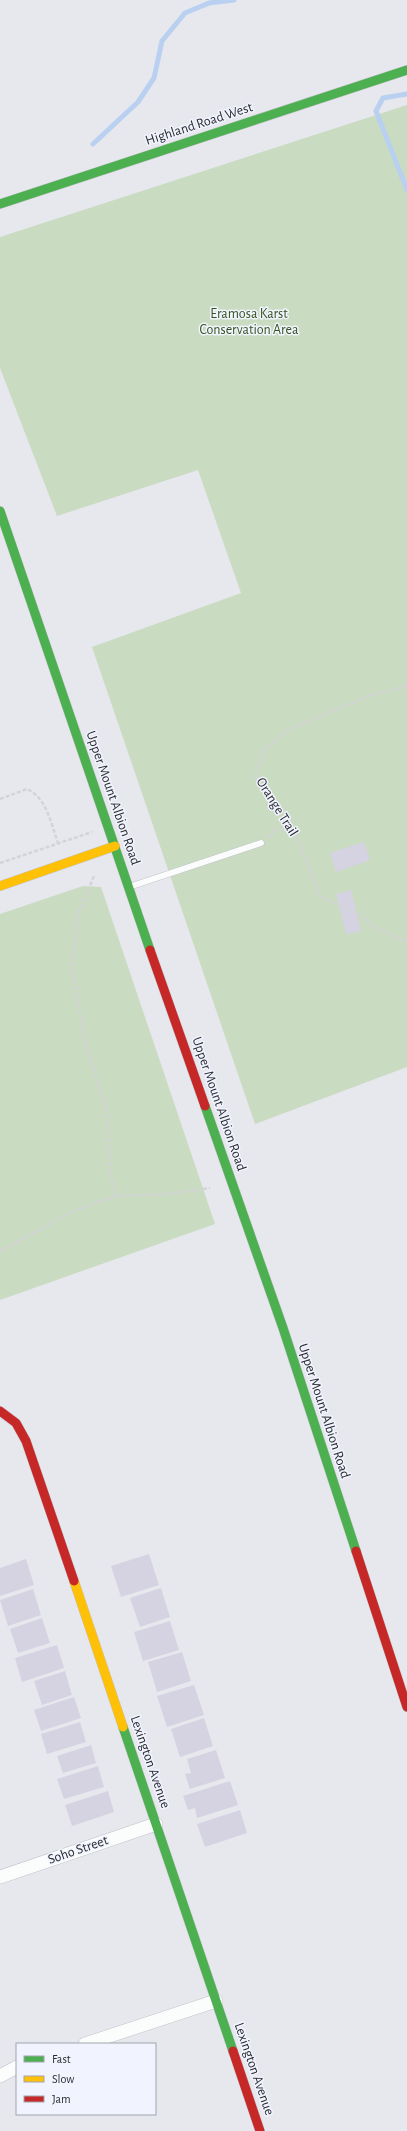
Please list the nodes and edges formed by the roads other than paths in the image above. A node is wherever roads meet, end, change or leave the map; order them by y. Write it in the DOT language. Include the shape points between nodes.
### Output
graph roads {
  1 [pos="407,70"];
  2 [pos="0,204"];
  3 [pos="0,511"];
  4 [pos="261,844"];
  5 [pos="115,846"];
  6 [pos="0,886"];
  7 [pos="128,888"];
  8 [pos="0,1411"];
  9 [pos="407,1707"];
  10 [pos="156,1824"];
  11 [pos="0,1877"];
  12 [pos="216,2001"];
  13 [pos="88,2043"];
  14 [pos="16,2068"];
  15 [pos="0,2076"];
  16 [pos="260,2131"];
  1 -- 2 [label="street, Highland Road West"];
  3 -- 5 [label="street, Upper Mount Albion Road"];
  4 -- 7 [label="lane"];
  5 -- 6 [label="street"];
  5 -- 7 [label="street, Upper Mount Albion Road"];
  7 -- 9 [label="street, Upper Mount Albion Road" via="283,1328"];
  8 -- 10 [label="street, Lexington Avenue" via="12,1417 19,1425 26,1441"];
  10 -- 11 [label="street, Soho Street"];
  10 -- 12 [label="street, Lexington Avenue"];
  12 -- 13 [label="street"];
  12 -- 16 [label="street, Lexington Avenue"];
  14 -- 15 [label="street"];
}
